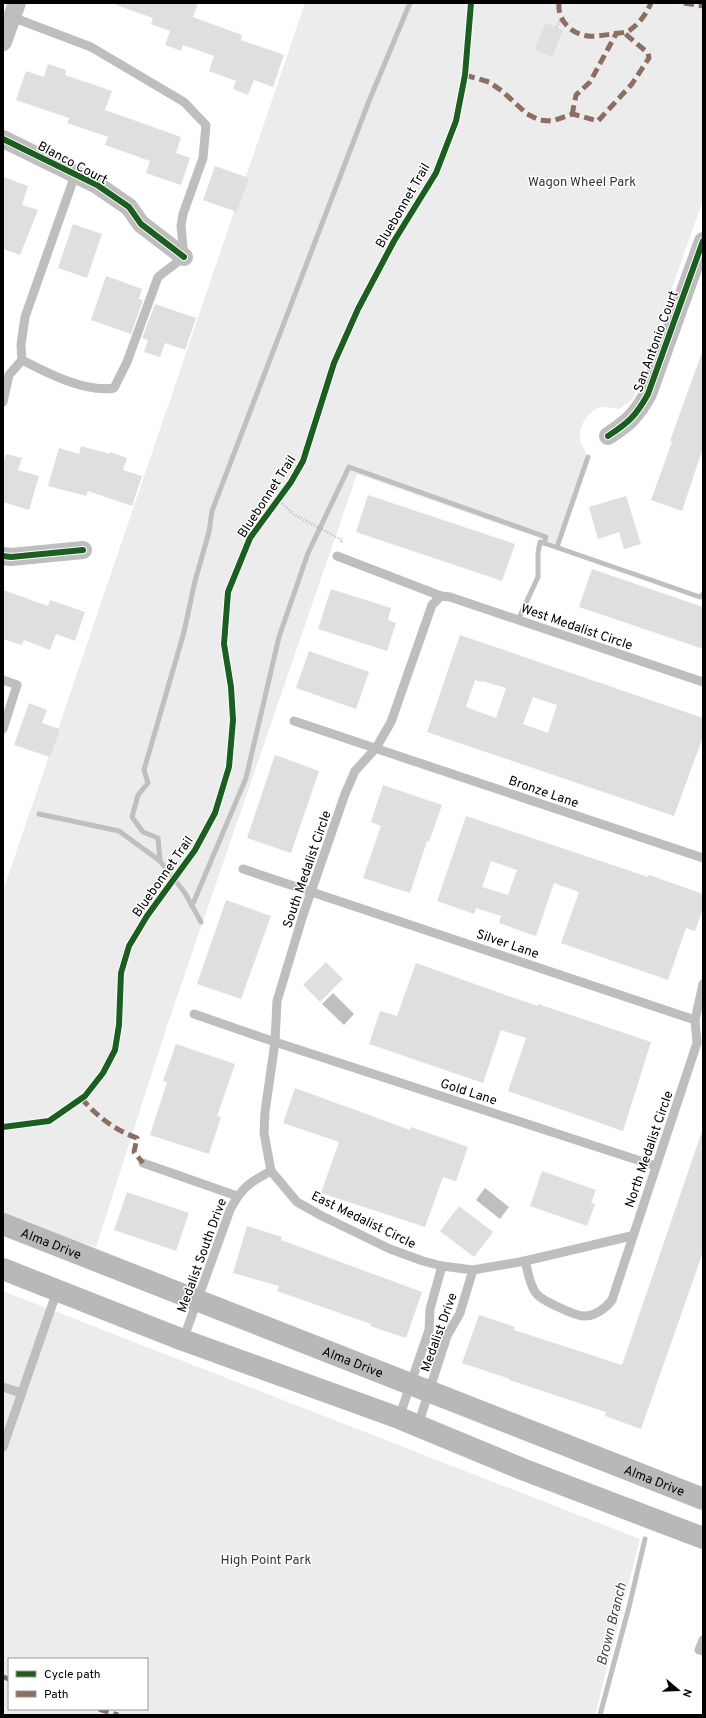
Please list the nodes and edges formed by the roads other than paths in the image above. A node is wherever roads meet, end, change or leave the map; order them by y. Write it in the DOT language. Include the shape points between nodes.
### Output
graph roads {
  1 [pos="15,10"];
  2 [pos="3,42"];
  3 [pos="3,139"];
  4 [pos="75,175"];
  5 [pos="703,241"];
  6 [pos="184,257"];
  7 [pos="22,360"];
  8 [pos="3,402"];
  9 [pos="608,436"];
  10 [pos="83,550"];
  11 [pos="3,556"];
  12 [pos="337,556"];
  13 [pos="441,596"];
  14 [pos="3,680"];
  15 [pos="703,682"];
  16 [pos="294,721"];
  17 [pos="3,729"];
  18 [pos="376,748"];
  19 [pos="703,858"];
  20 [pos="243,868"];
  21 [pos="312,891"];
  22 [pos="703,984"];
  23 [pos="194,1014"];
  24 [pos="695,1020"];
  25 [pos="275,1042"];
  26 [pos="143,1163"];
  27 [pos="656,1166"];
  28 [pos="270,1171"];
  29 [pos="237,1196"];
  30 [pos="3,1224"];
  31 [pos="631,1236"];
  32 [pos="525,1261"];
  33 [pos="442,1266"];
  34 [pos="3,1269"];
  35 [pos="473,1270"];
  36 [pos="56,1291"];
  37 [pos="198,1301"];
  38 [pos="183,1340"];
  39 [pos="3,1387"];
  40 [pos="421,1388"];
  41 [pos="22,1393"];
  42 [pos="409,1421"];
  43 [pos="3,1446"];
  44 [pos="703,1499"];
  45 [pos="703,1538"];
  46 [pos="703,1640"];
  47 [pos="703,1651"];
  1 -- 2 [label="street"];
  1 -- 6 [label="lane" via="91,47 184,102 206,125 203,158 183,214"];
  3 -- 4 [label="street, Blanco Court"];
  4 -- 6 [label="street, Blanco Court" via="96,185 129,207 141,224"];
  4 -- 7 [label="lane" via="25,318 21,345"];
  5 -- 9 [label="street, San Antonio Court" via="648,394 638,413"];
  6 -- 7 [label="lane" via="158,277 127,362 114,388 102,390 77,383 43,371"];
  7 -- 8 [label="lane" via="9,375"];
  10 -- 11 [label="street"];
  12 -- 13 [label="lane, West Medalist Circle"];
  13 -- 15 [label="lane, West Medalist Circle" via="458,599"];
  13 -- 18 [label="lane, South Medalist Circle" via="432,605 391,722"];
  14 -- 17 [label="lane" via="17,685"];
  16 -- 18 [label="lane, Bronze Lane"];
  18 -- 19 [label="lane, Bronze Lane"];
  18 -- 21 [label="lane, South Medalist Circle" via="355,771"];
  20 -- 21 [label="lane, Silver Lane"];
  21 -- 24 [label="lane, Silver Lane"];
  21 -- 25 [label="lane, South Medalist Circle" via="277,1001"];
  22 -- 24 [label="lane, North Medalist Circle"];
  23 -- 25 [label="lane, Gold Lane"];
  24 -- 27 [label="lane, North Medalist Circle" via="697,1043"];
  25 -- 27 [label="lane, Gold Lane"];
  25 -- 28 [label="lane, South Medalist Circle" via="264,1133"];
  26 -- 29 [label="lane"];
  27 -- 31 [label="lane, North Medalist Circle"];
  28 -- 29 [label="lane, Medalist South Drive" via="250,1182"];
  28 -- 33 [label="lane, East Medalist Circle" via="297,1202 322,1216 390,1249"];
  29 -- 37 [label="lane, Medalist South Drive"];
  30 -- 37 [label="main road, Alma Drive"];
  31 -- 32 [label="lane, East Medalist Circle"];
  31 -- 32 [label="lane, North Medalist Circle" via="612,1300 596,1313 583,1316 545,1301 536,1294"];
  32 -- 35 [label="lane, East Medalist Circle"];
  33 -- 35 [label="lane, East Medalist Circle"];
  33 -- 40 [label="lane, Medalist Drive" via="430,1309"];
  34 -- 36 [label="main road"];
  35 -- 40 [label="lane, Medalist Drive" via="460,1313"];
  36 -- 38 [label="main road"];
  36 -- 41 [label="lane"];
  37 -- 38 [label="lane, Medalist South Drive"];
  37 -- 40 [label="main road, Alma Drive"];
  38 -- 42 [label="main road"];
  39 -- 41 [label="lane"];
  40 -- 42 [label="lane, Medalist Drive"];
  40 -- 42 [label="lane, Medalist Drive"];
  40 -- 44 [label="main road, Alma Drive"];
  41 -- 43 [label="lane"];
  42 -- 45 [label="main road" via="522,1469"];
  46 -- 47 [label="lane" via="699,1650"];
}
